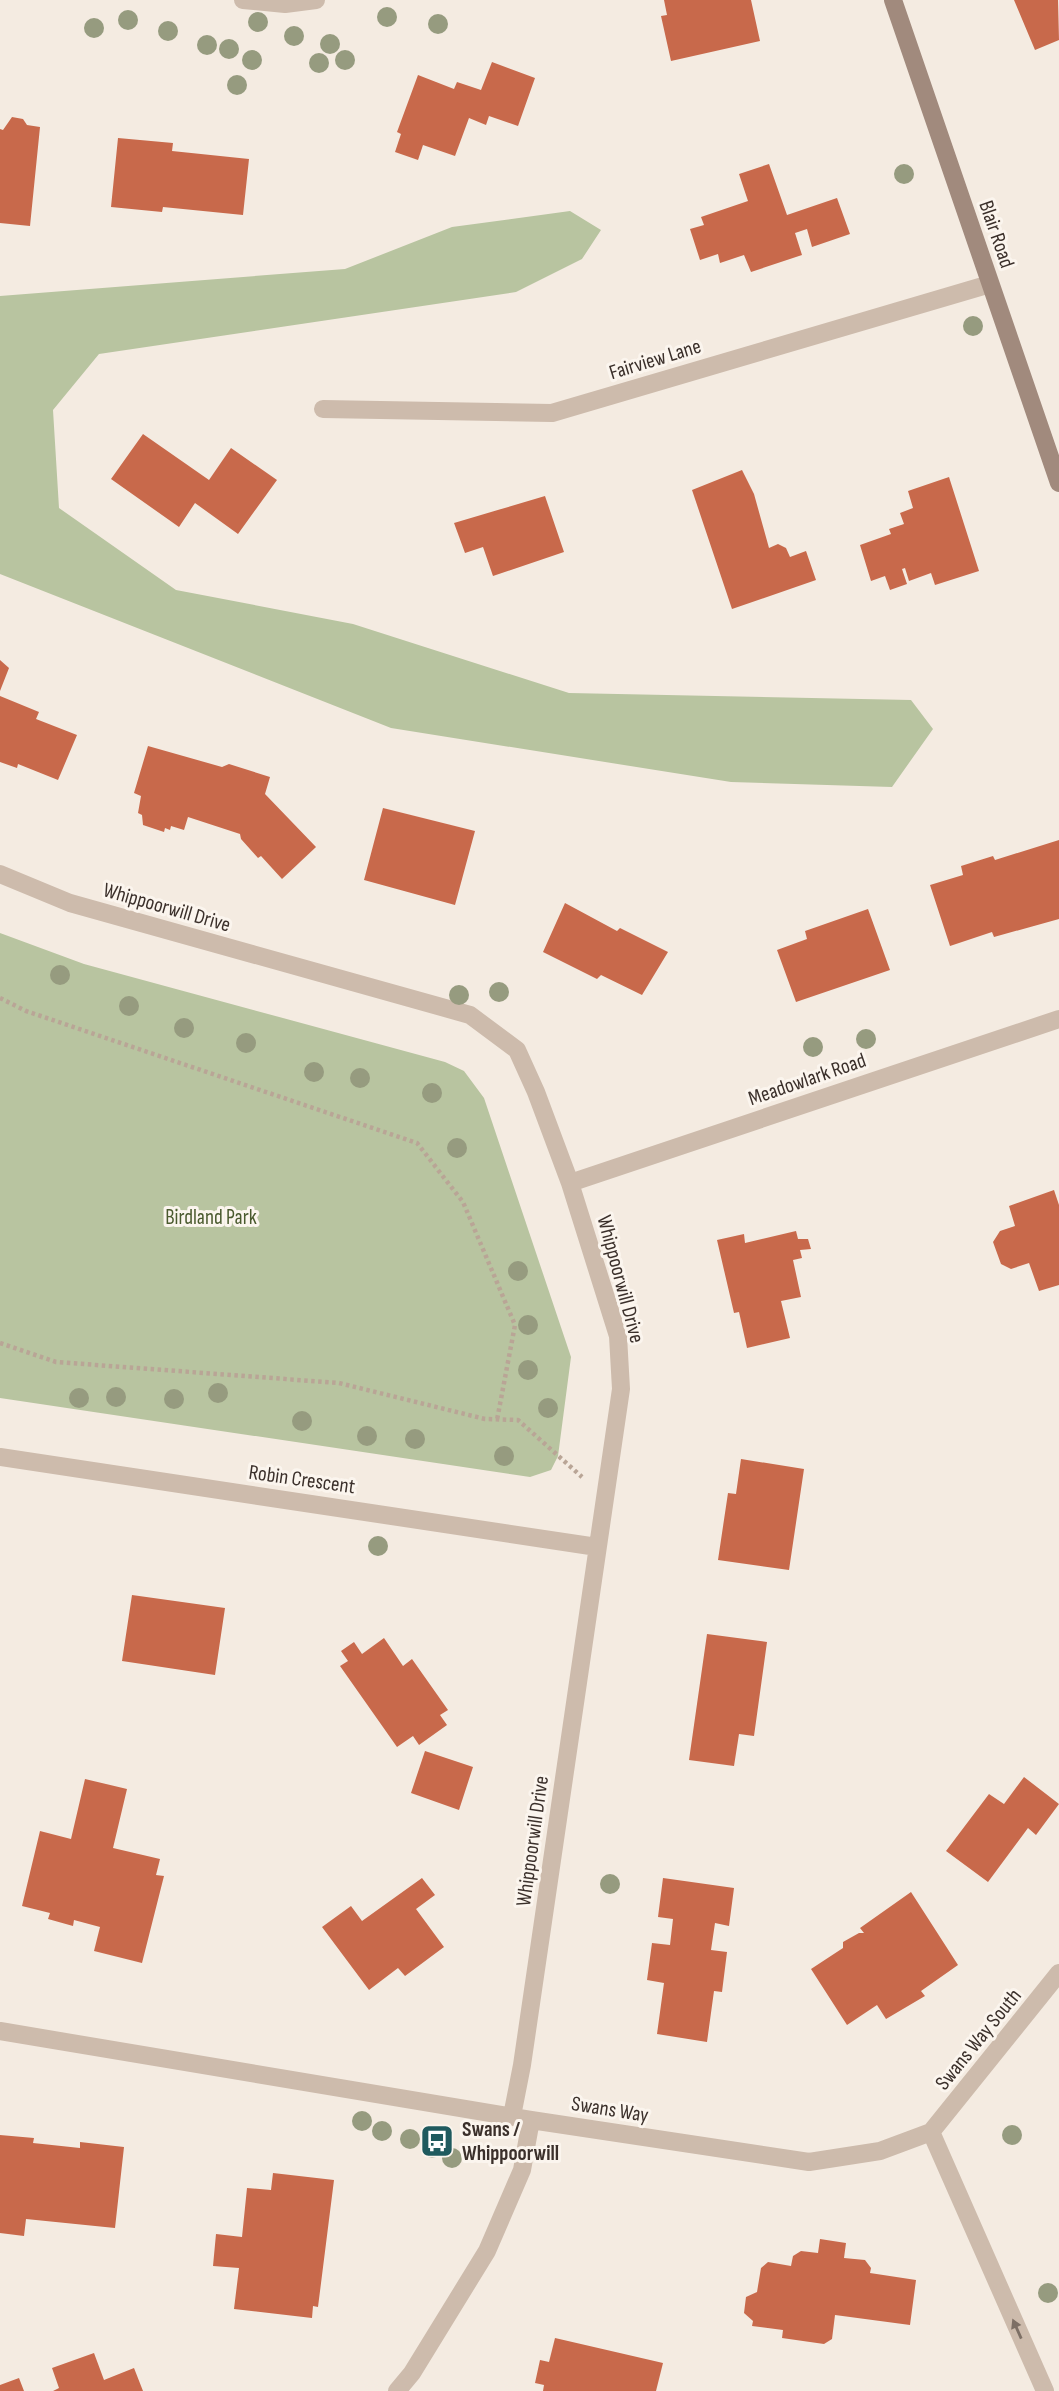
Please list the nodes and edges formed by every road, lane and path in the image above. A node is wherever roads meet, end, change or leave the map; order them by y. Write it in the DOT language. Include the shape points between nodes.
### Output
graph roads {
  1 [pos="243,0"];
  2 [pos="316,0"];
  3 [pos="893,0"];
  4 [pos="990,284"];
  5 [pos="323,409"];
  6 [pos="1059,484"];
  7 [pos="0,874"];
  8 [pos="0,998"];
  9 [pos="1059,1018"];
  10 [pos="570,1183"];
  11 [pos="0,1343"];
  12 [pos="497,1420"];
  13 [pos="0,1457"];
  14 [pos="605,1497"];
  15 [pos="597,1546"];
  16 [pos="1059,1973"];
  17 [pos="0,2031"];
  18 [pos="512,2116"];
  19 [pos="531,2120"];
  20 [pos="931,2132"];
  21 [pos="397,2391"];
  22 [pos="1045,2391"];
  1 -- 2 [label="street" via="285,5"];
  3 -- 4 [label="street, Blair Road"];
  4 -- 5 [label="street, Fairview Lane" via="552,413"];
  4 -- 6 [label="street, Blair Road"];
  7 -- 10 [label="street, Whippoorwill Drive" via="70,903 470,1014 517,1050"];
  8 -- 12 [label="path" via="26,1011 417,1143 463,1202 514,1325"];
  9 -- 10 [label="street, Meadowlark Road"];
  10 -- 14 [label="street, Whippoorwill Drive" via="618,1336 621,1389"];
  11 -- 12 [label="path" via="56,1362 339,1383"];
  12 -- 14 [label="path" via="518,1420"];
  13 -- 15 [label="street, Robin Crescent"];
  14 -- 15 [label="street, Whippoorwill Drive"];
  15 -- 18 [label="street, Whippoorwill Drive"];
  16 -- 20 [label="street, Swans Way South"];
  17 -- 18 [label="street, Swans Way"];
  18 -- 19 [label="street, Swans Way"];
  19 -- 20 [label="street, Swans Way" via="809,2162 880,2151"];
  19 -- 21 [label="street" via="522,2170 487,2251"];
  22 -- 20 [label="street, one-way"];
}
